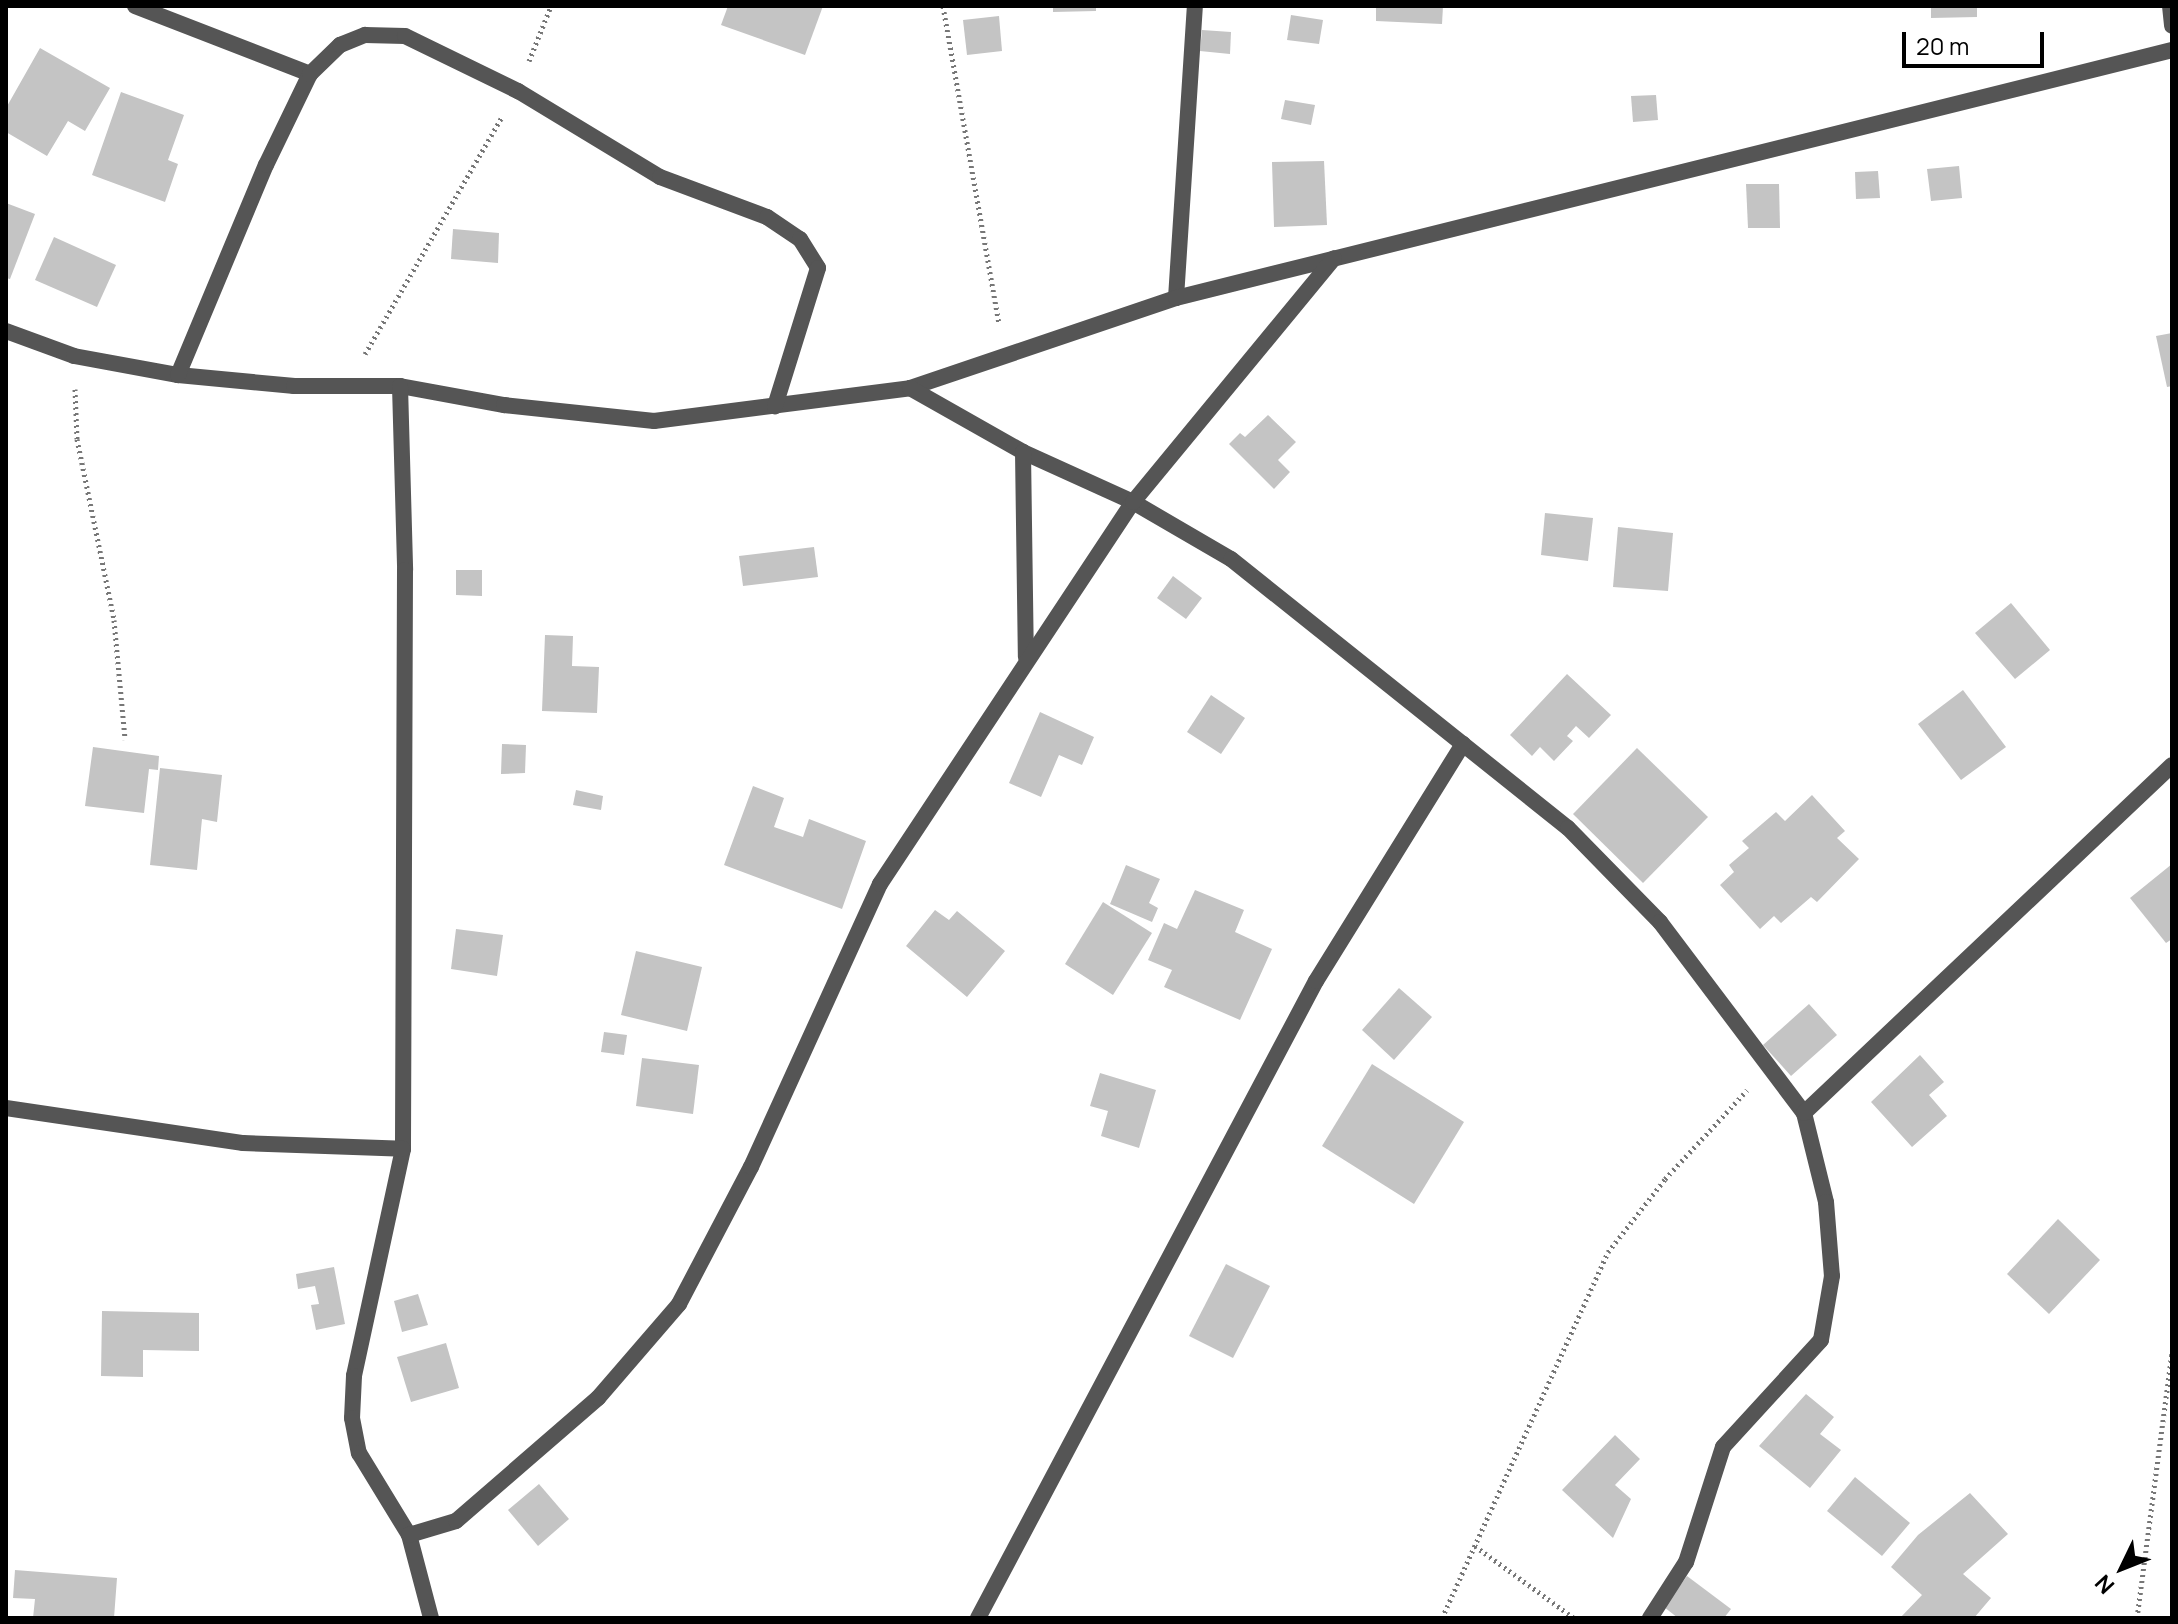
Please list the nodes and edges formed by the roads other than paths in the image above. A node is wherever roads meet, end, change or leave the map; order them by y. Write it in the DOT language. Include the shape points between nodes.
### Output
graph roads {
  1 [pos="135,6"];
  2 [pos="1195,6"];
  3 [pos="2170,6"];
  4 [pos="2172,26"];
  5 [pos="2172,50"];
  6 [pos="310,74"];
  7 [pos="1334,258"];
  8 [pos="1176,298"];
  9 [pos="6,331"];
  10 [pos="178,375"];
  11 [pos="400,386"];
  12 [pos="910,388"];
  13 [pos="775,406"];
  14 [pos="1023,452"];
  15 [pos="1133,502"];
  16 [pos="1026,657"];
  17 [pos="1463,744"];
  18 [pos="2172,765"];
  19 [pos="6,1108"];
  20 [pos="1804,1113"];
  21 [pos="403,1149"];
  22 [pos="409,1535"];
  23 [pos="431,1618"];
  24 [pos="978,1618"];
  25 [pos="1650,1618"];
  1 -- 6 [label="street"];
  2 -- 8 [label="street"];
  3 -- 4 [label="street"];
  5 -- 7 [label="street"];
  6 -- 10 [label="street"];
  6 -- 13 [label="street" via="340,45 365,35 405,36 518,91 660,177 767,217 800,239 818,268"];
  7 -- 8 [label="street"];
  7 -- 15 [label="street"];
  8 -- 12 [label="street"];
  9 -- 10 [label="street" via="74,356"];
  10 -- 11 [label="street"];
  11 -- 13 [label="street" via="504,405 654,421"];
  11 -- 21 [label="street" via="405,570"];
  12 -- 13 [label="street"];
  12 -- 14 [label="street"];
  14 -- 15 [label="street"];
  14 -- 16 [label="street"];
  15 -- 16 [label="street"];
  15 -- 17 [label="street" via="1231,559"];
  16 -- 22 [label="street" via="880,884 751,1167 679,1304 598,1398 456,1521"];
  17 -- 20 [label="street" via="1568,828 1660,922"];
  17 -- 24 [label="street" via="1316,981"];
  18 -- 20 [label="street"];
  19 -- 21 [label="street" via="243,1143"];
  20 -- 25 [label="street" via="1826,1202 1832,1276 1821,1340 1723,1447 1686,1562"];
  21 -- 22 [label="street" via="354,1376 352,1418 359,1453"];
  22 -- 23 [label="street"];
}
